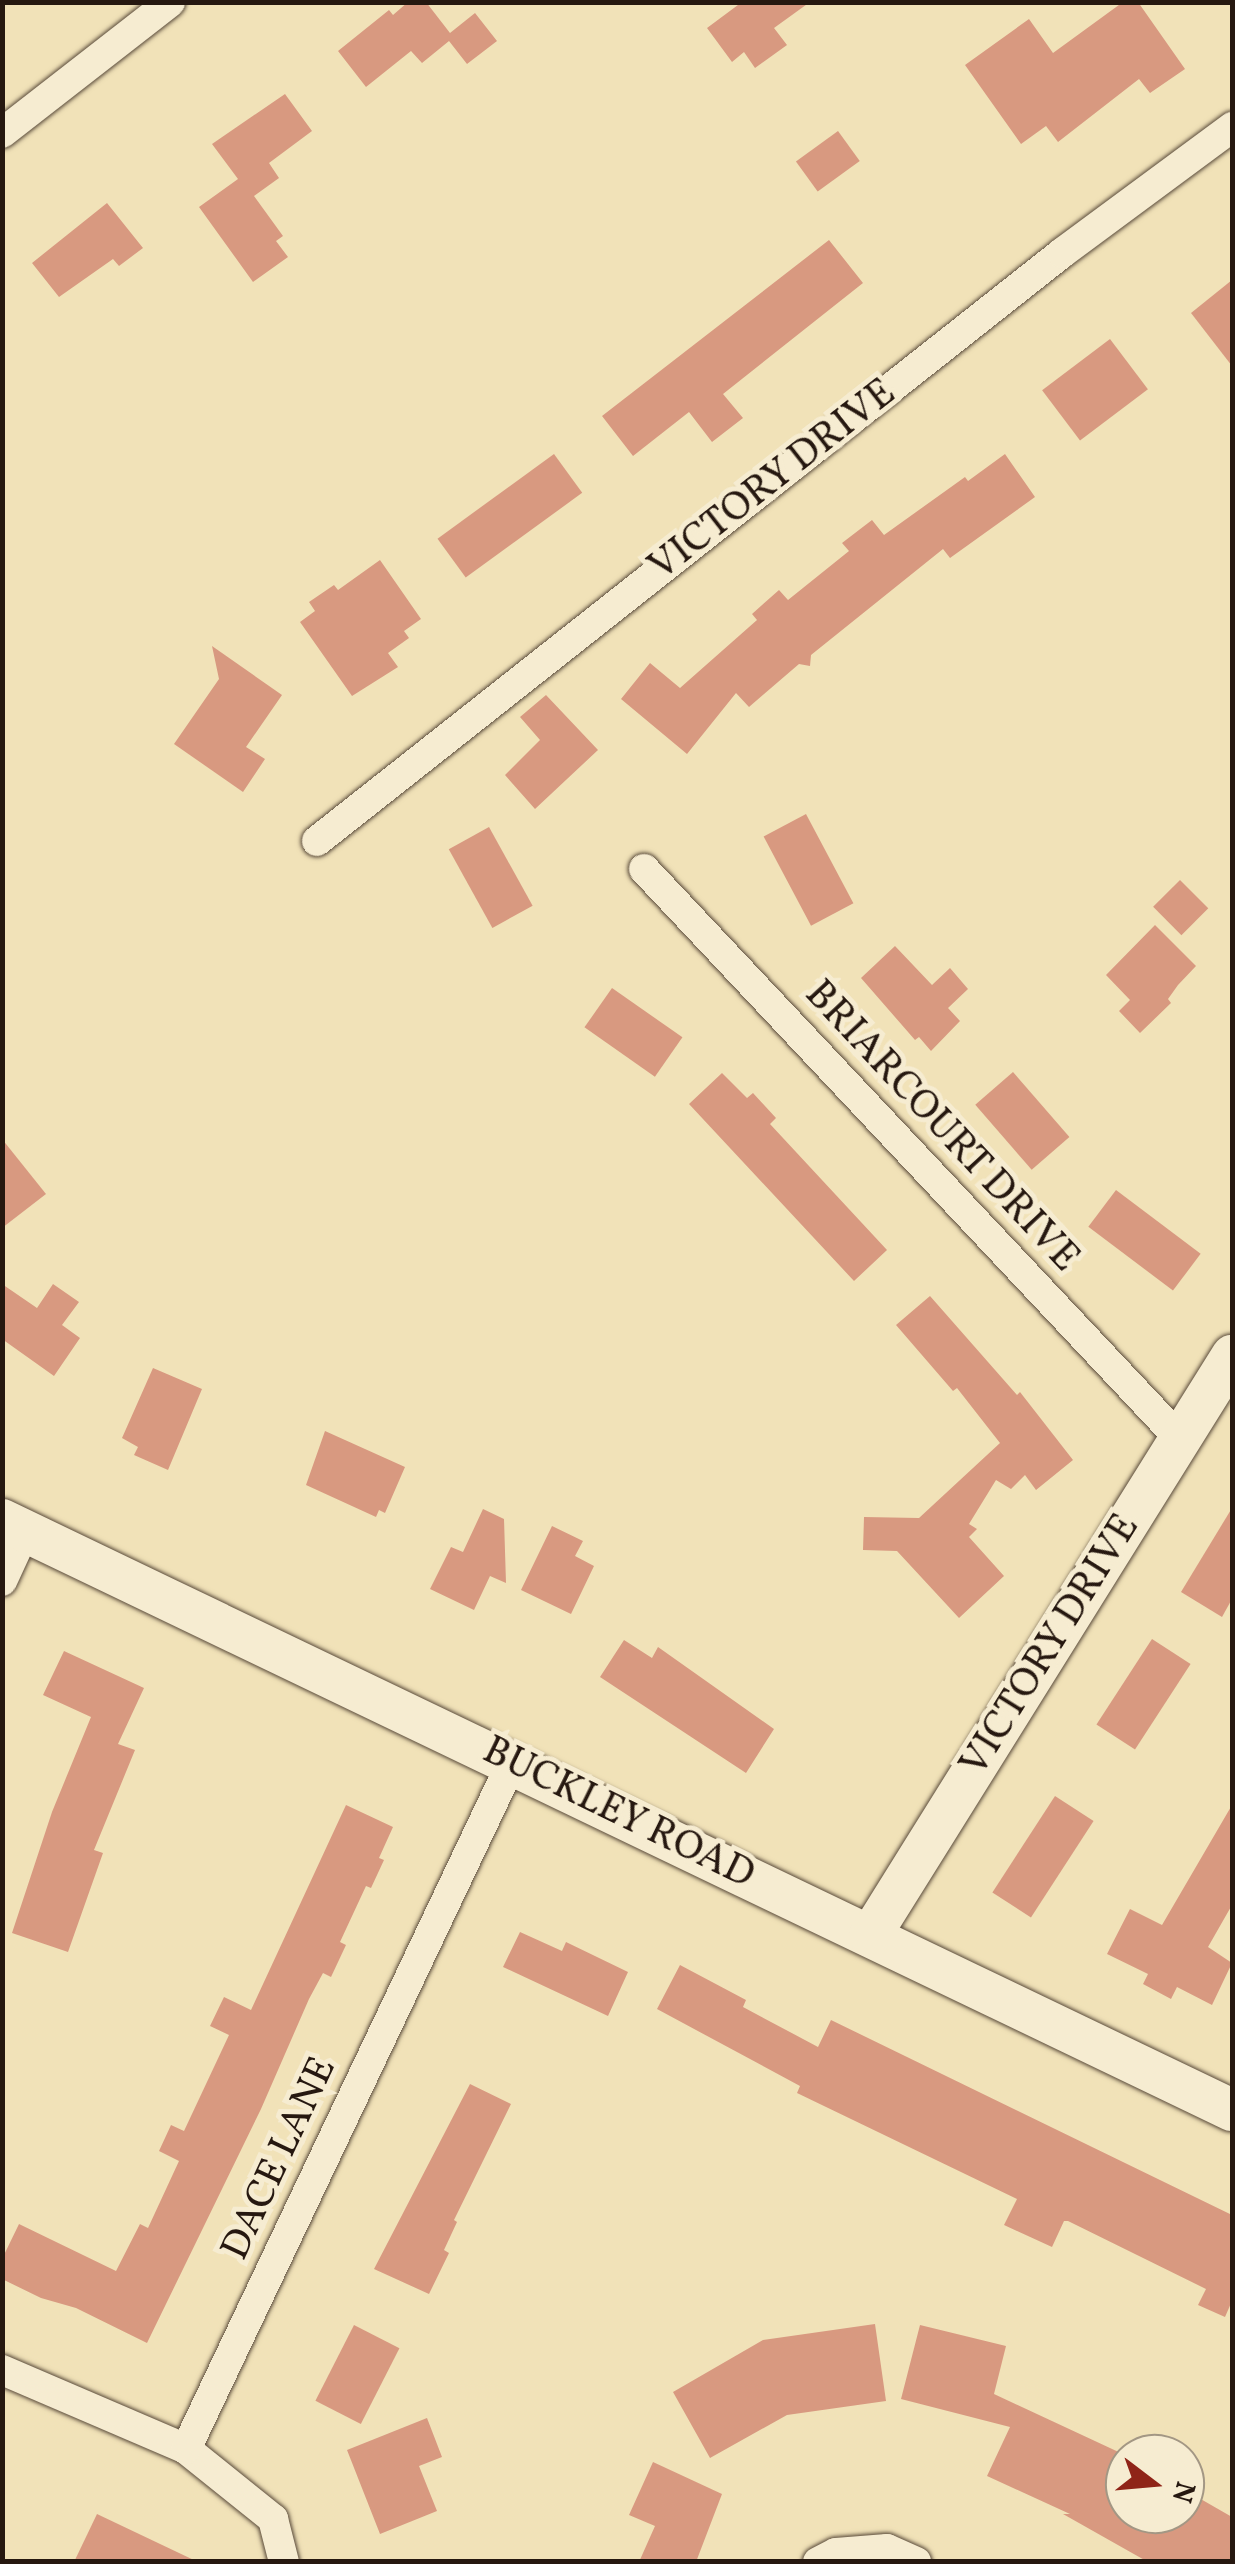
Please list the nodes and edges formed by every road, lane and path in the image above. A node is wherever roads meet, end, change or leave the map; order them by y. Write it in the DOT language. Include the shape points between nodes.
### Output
graph roads {
  1 [pos="170,2"];
  2 [pos="1232,127"];
  3 [pos="2,132"];
  4 [pos="317,842"];
  5 [pos="644,869"];
  6 [pos="1232,1356"];
  7 [pos="1180,1439"];
  8 [pos="14,1526"];
  9 [pos="2,1581"];
  10 [pos="512,1762"];
  11 [pos="870,1936"];
  12 [pos="1232,2110"];
  13 [pos="2,2370"];
  14 [pos="186,2449"];
  15 [pos="284,2562"];
  16 [pos="818,2562"];
  17 [pos="916,2562"];
  1 -- 3 [label="street"];
  2 -- 4 [label="street, VICTORY DRIVE" via="1062,252"];
  5 -- 7 [label="street, BRIARCOURT DRIVE"];
  6 -- 7 [label="street, VICTORY DRIVE"];
  7 -- 11 [label="street, VICTORY DRIVE"];
  8 -- 9 [label="street"];
  8 -- 10 [label="street, BUCKLEY ROAD"];
  10 -- 11 [label="street, BUCKLEY ROAD"];
  10 -- 14 [label="street, DACE LANE"];
  11 -- 12 [label="street, BUCKLEY ROAD"];
  13 -- 14 [label="street"];
  14 -- 15 [label="street" via="273,2520"];
  16 -- 17 [label="street" via="836,2553 887,2548"];
}
